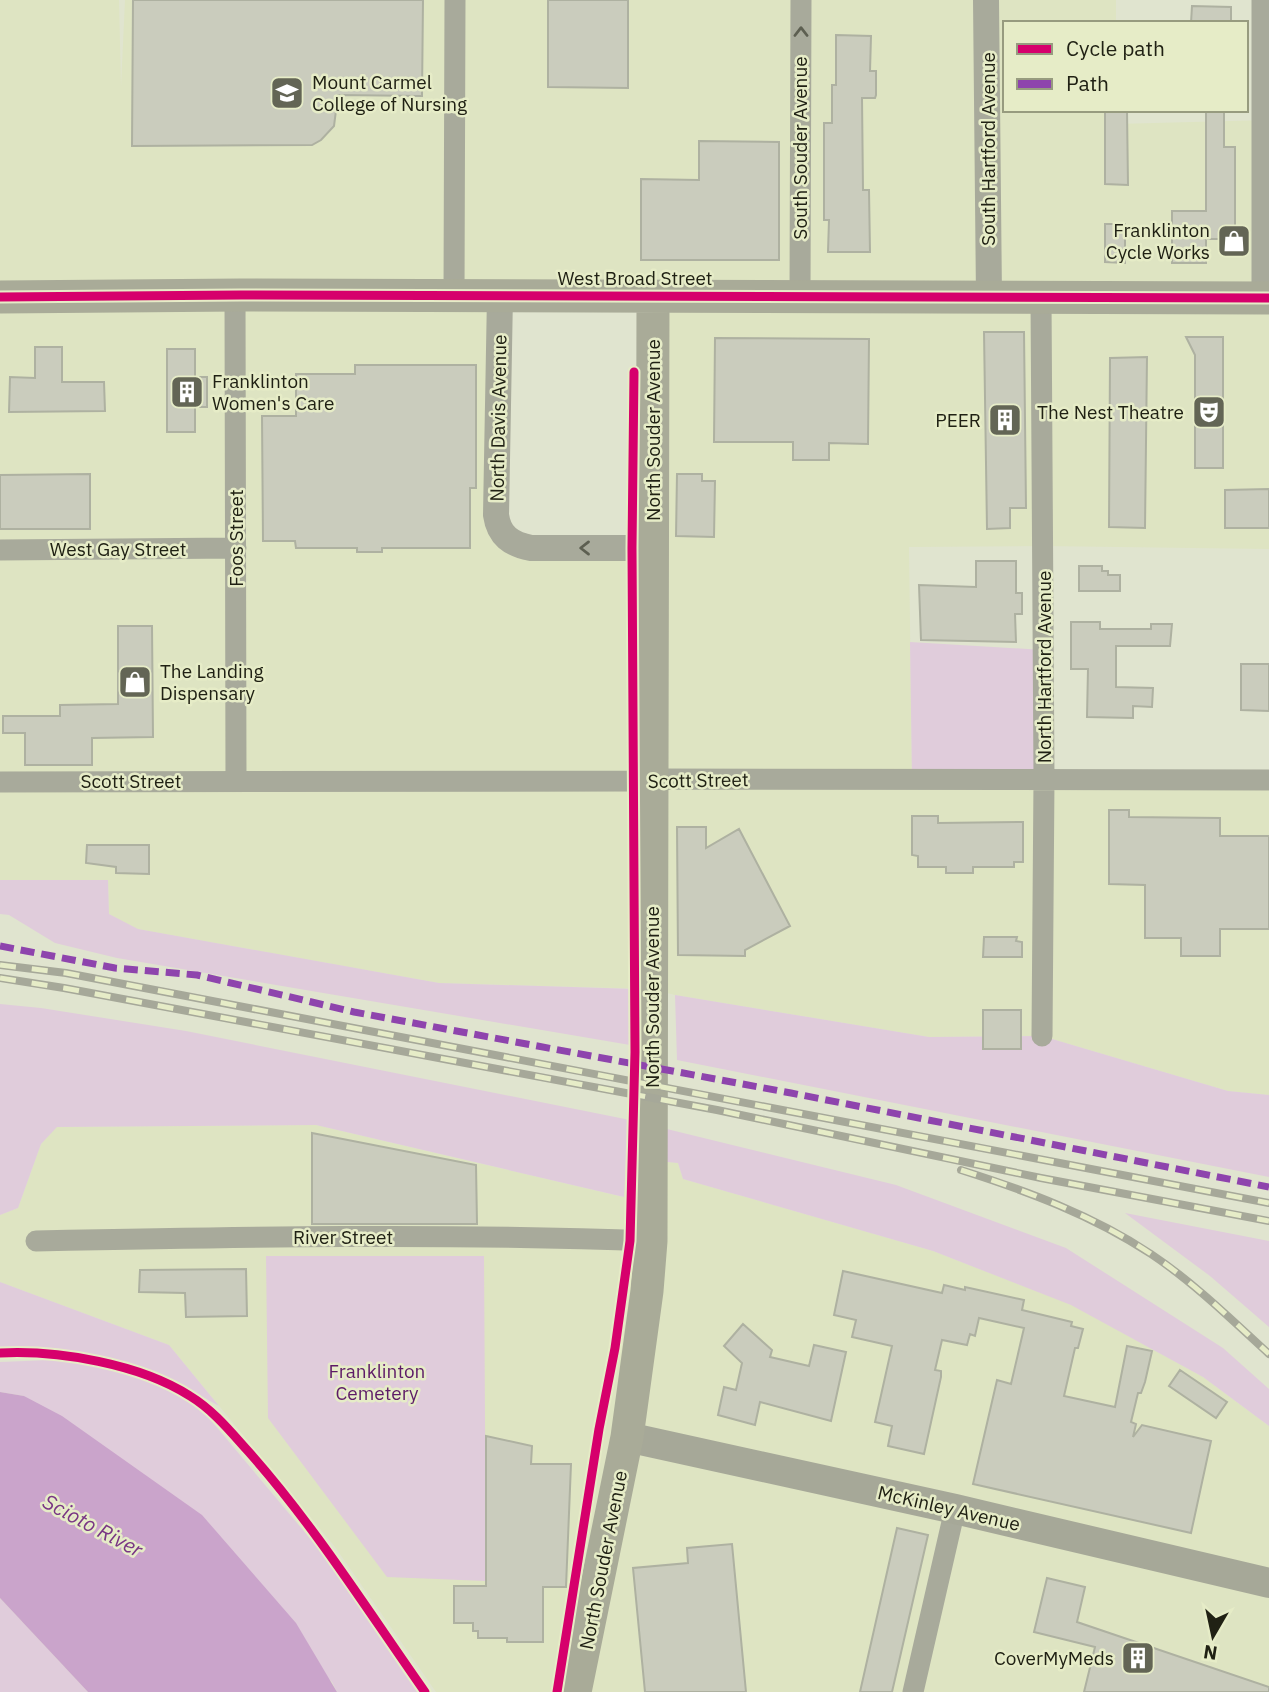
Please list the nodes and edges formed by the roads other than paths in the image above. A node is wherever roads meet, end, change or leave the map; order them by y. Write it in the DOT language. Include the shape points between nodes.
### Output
graph roads {
  1 [pos="455,0"];
  2 [pos="801,0"];
  3 [pos="986,0"];
  4 [pos="1262,0"];
  5 [pos="235,295"];
  6 [pos="454,295"];
  7 [pos="500,295"];
  8 [pos="653,296"];
  9 [pos="800,296"];
  10 [pos="0,297"];
  11 [pos="989,298"];
  12 [pos="1041,298"];
  13 [pos="1266,298"];
  14 [pos="236,548"];
  15 [pos="653,548"];
  16 [pos="0,550"];
  17 [pos="1044,779"];
  18 [pos="653,780"];
  19 [pos="1269,780"];
  20 [pos="236,781"];
  21 [pos="0,782"];
  22 [pos="1042,1036"];
  23 [pos="36,1241"];
  24 [pos="651,1241"];
  25 [pos="627,1437"];
  26 [pos="955,1509"];
  27 [pos="1269,1583"];
  28 [pos="575,1692"];
  29 [pos="913,1692"];
  1 -- 6 [label="street"];
  9 -- 2 [label="street, South Souder Avenue, one-way"];
  3 -- 11 [label="street, South Hartford Avenue"];
  4 -- 13 [label="street"];
  5 -- 6 [label="main road, West Broad Street"];
  5 -- 10 [label="main road, West Broad Street"];
  5 -- 14 [label="street, Foos Street"];
  6 -- 7 [label="main road, West Broad Street"];
  7 -- 8 [label="main road, West Broad Street"];
  15 -- 7 [label="street, North Davis Avenue, one-way" via="531,548 517,545 498,528"];
  8 -- 9 [label="main road, West Broad Street"];
  8 -- 15 [label="main road, North Souder Avenue"];
  9 -- 11 [label="main road, West Broad Street"];
  11 -- 12 [label="main road, West Broad Street"];
  12 -- 13 [label="main road, West Broad Street"];
  12 -- 17 [label="street, North Hartford Avenue"];
  14 -- 16 [label="street, West Gay Street"];
  14 -- 20 [label="street, Foos Street"];
  15 -- 18 [label="main road, North Souder Avenue"];
  17 -- 18 [label="street, Scott Street"];
  17 -- 19 [label="street, Scott Street"];
  17 -- 22 [label="street, North Hartford Avenue"];
  18 -- 20 [label="street, Scott Street"];
  18 -- 24 [label="main road, North Souder Avenue"];
  20 -- 21 [label="street, Scott Street"];
  23 -- 24 [label="street, River Street" via="265,1237"];
  24 -- 25 [label="main road, North Souder Avenue"];
  25 -- 26 [label="main road, McKinley Avenue"];
  25 -- 28 [label="main road, North Souder Avenue"];
  26 -- 27 [label="main road, McKinley Avenue"];
  26 -- 29 [label="street"];
}
